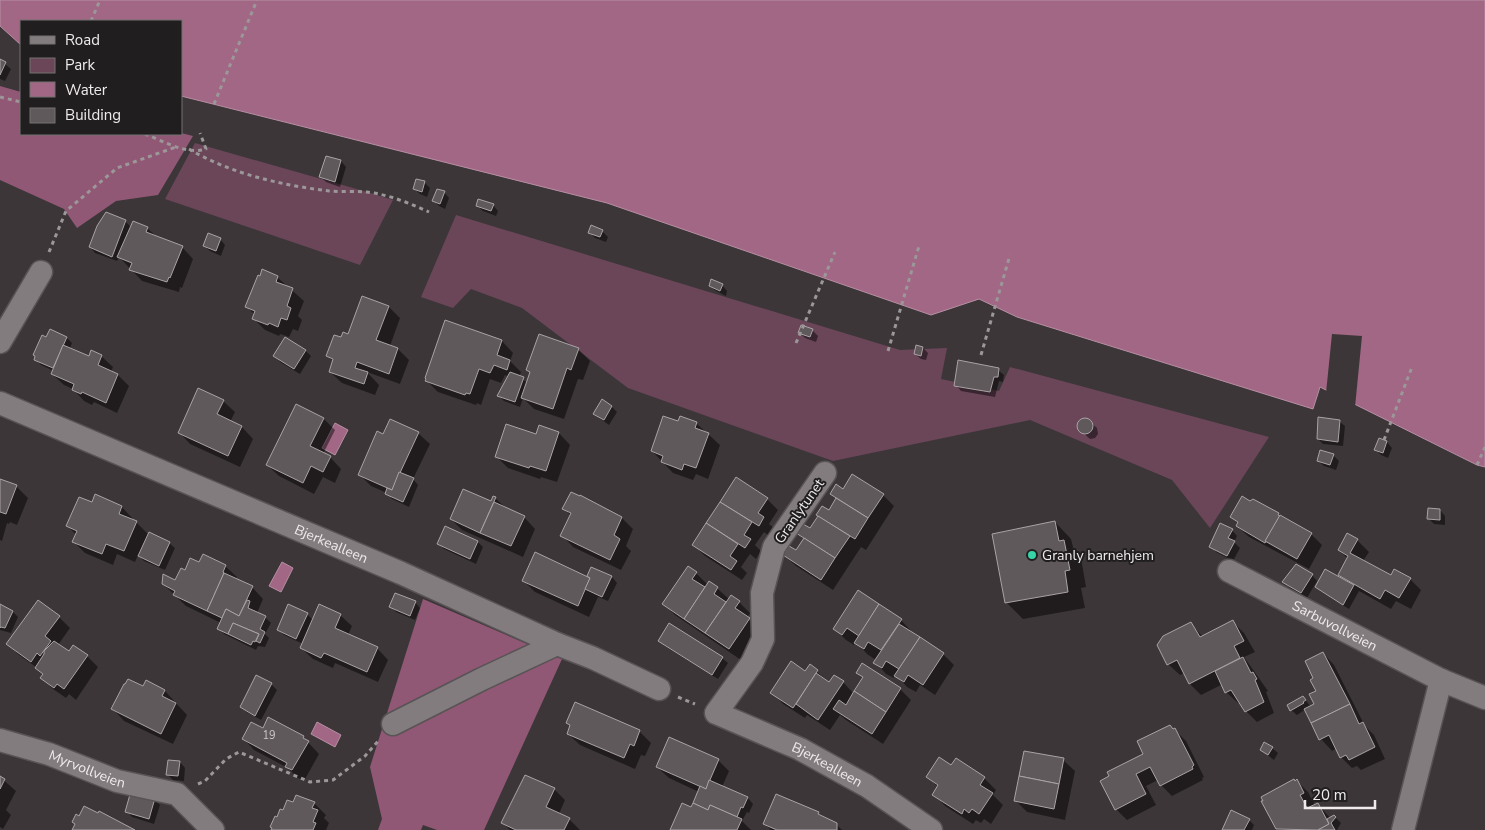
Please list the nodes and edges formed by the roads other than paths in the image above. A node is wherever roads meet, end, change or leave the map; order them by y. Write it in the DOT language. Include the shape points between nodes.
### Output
graph roads {
  1 [pos="41,272"];
  2 [pos="0,342"];
  3 [pos="0,403"];
  4 [pos="825,473"];
  5 [pos="1229,571"];
  6 [pos="557,644"];
  7 [pos="1441,680"];
  8 [pos="659,689"];
  9 [pos="1485,698"];
  10 [pos="716,713"];
  11 [pos="393,724"];
  12 [pos="0,740"];
  13 [pos="213,830"];
  14 [pos="931,830"];
  15 [pos="1403,830"];
  1 -- 2 [label="street"];
  3 -- 6 [label="street, Bjerkealleen" via="401,573"];
  4 -- 10 [label="street, Granlytunet" via="774,547 762,593 763,639 752,663"];
  5 -- 7 [label="street, Sarbuvollveien"];
  6 -- 8 [label="street, Bjerkealleen"];
  6 -- 11 [label="street"];
  7 -- 9 [label="street, Sarbuvollveien"];
  7 -- 15 [label="street"];
  10 -- 14 [label="street, Bjerkealleen" via="800,749 867,786"];
  12 -- 13 [label="street, Myrvollveien" via="49,754 118,781 177,794"];
}
